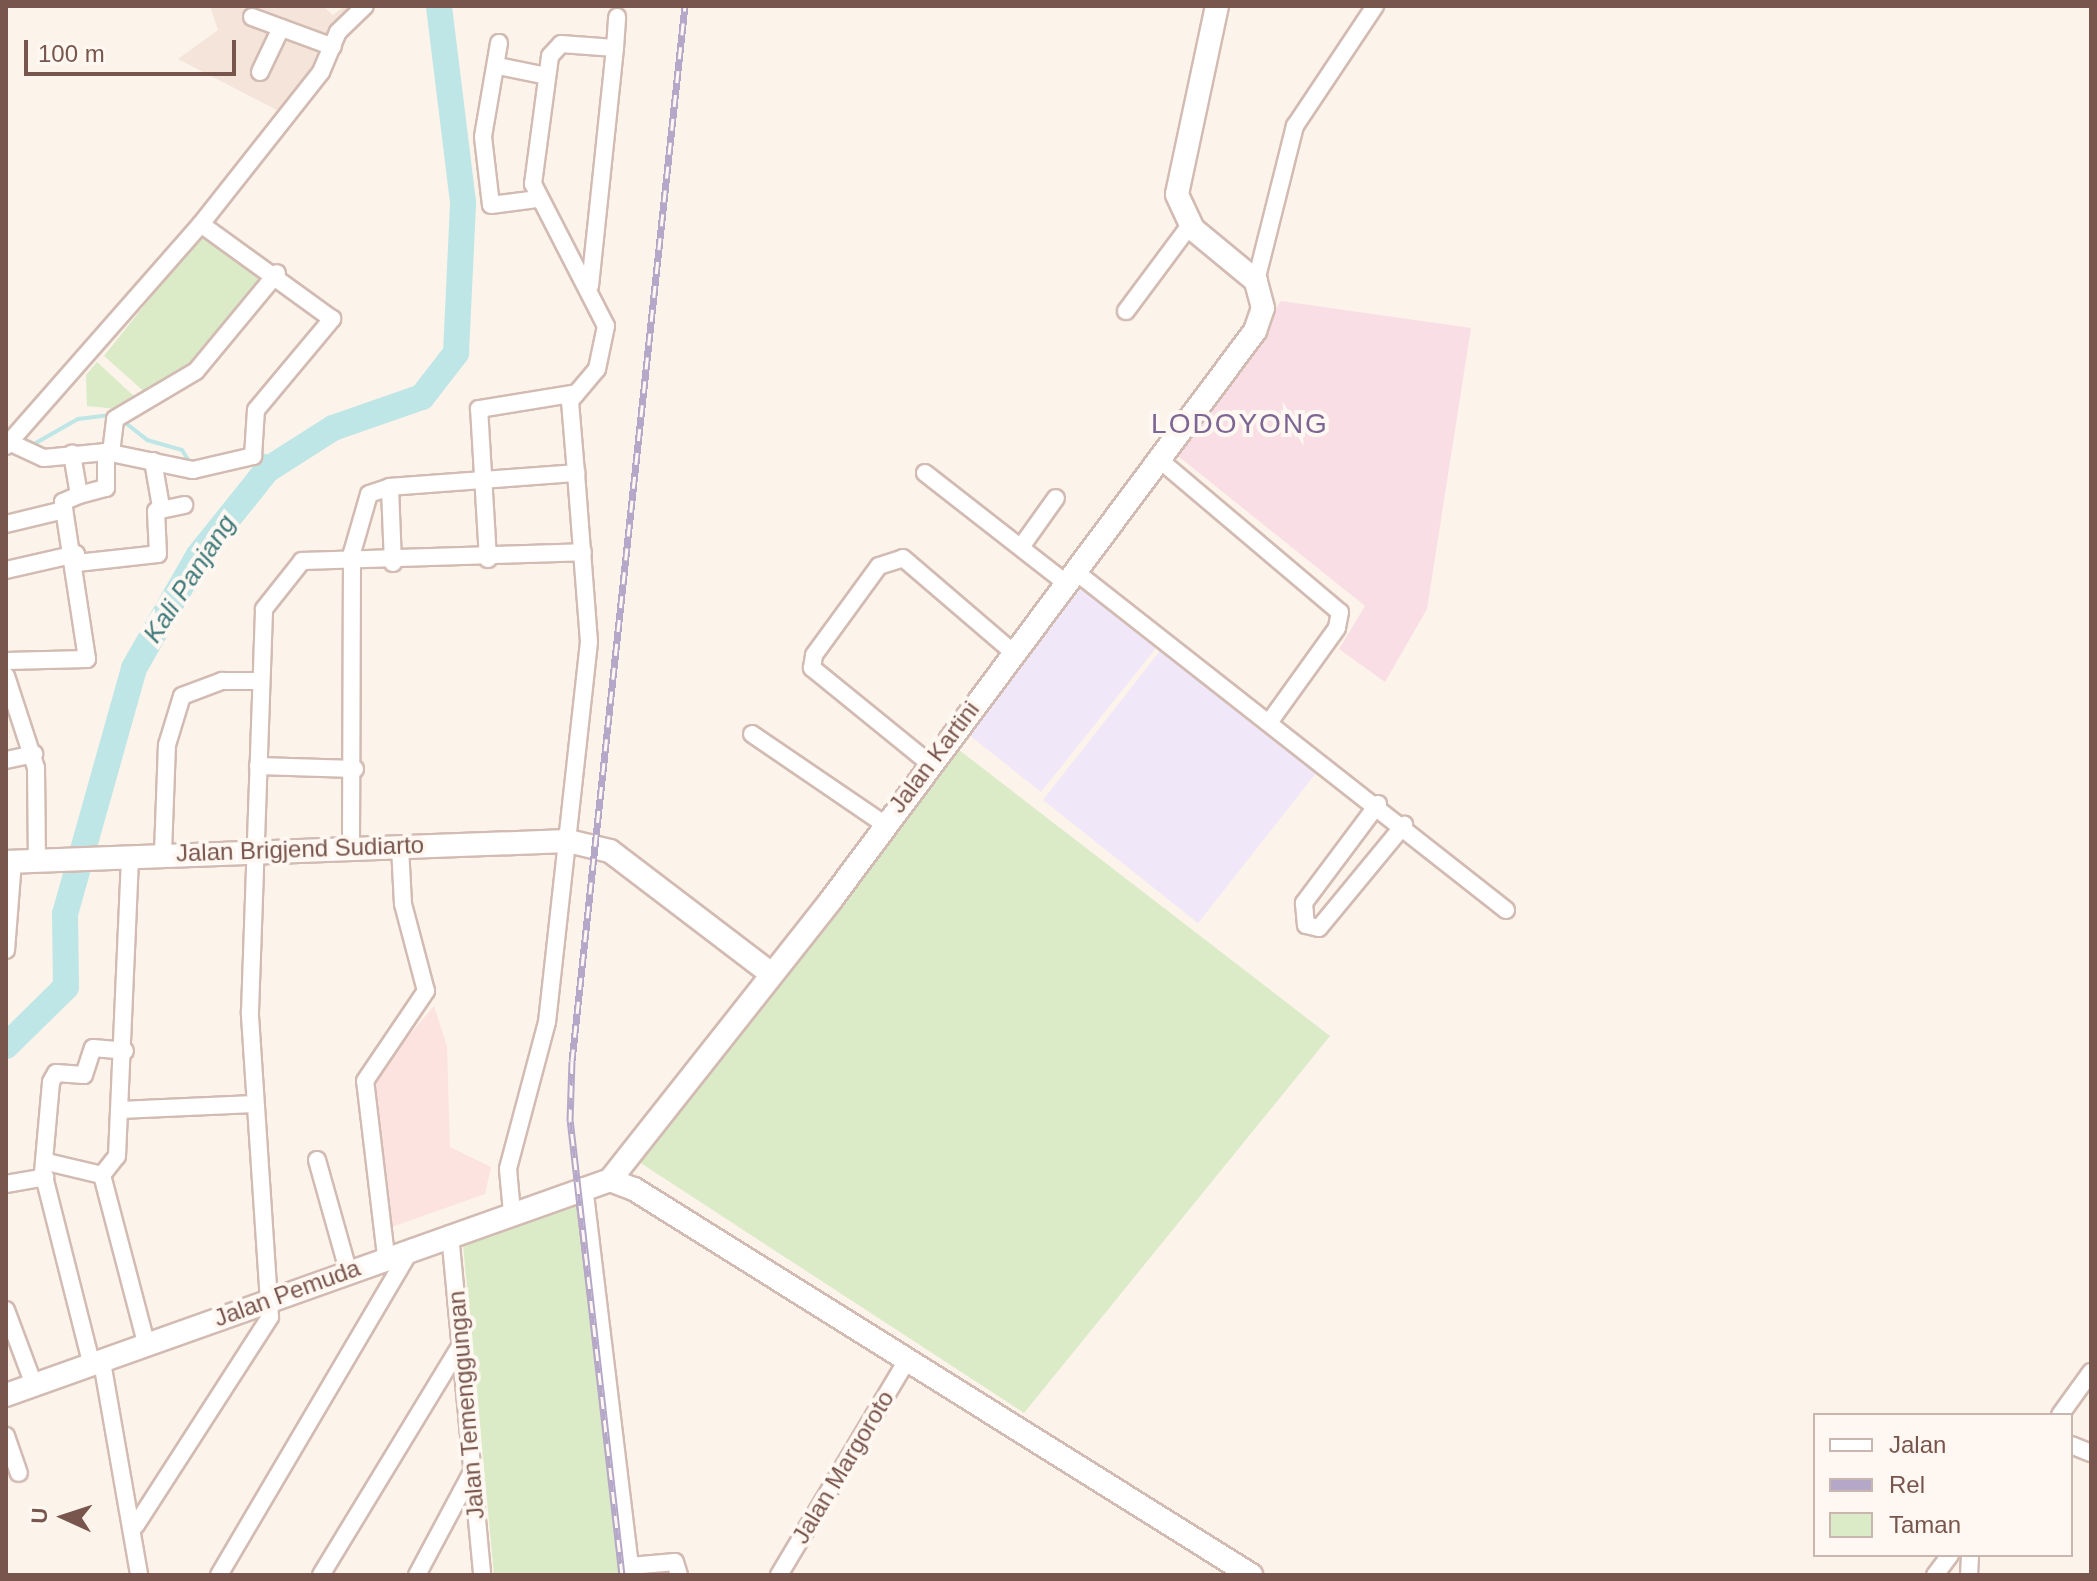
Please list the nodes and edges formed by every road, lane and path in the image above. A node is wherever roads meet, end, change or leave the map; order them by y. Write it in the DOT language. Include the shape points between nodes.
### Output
graph roads {
  1 [pos="365,6"];
  2 [pos="1217,6"];
  3 [pos="1375,6"];
  4 [pos="252,17"];
  5 [pos="617,17"];
  6 [pos="281,28"];
  7 [pos="499,43"];
  8 [pos="333,47"];
  9 [pos="615,48"];
  10 [pos="498,66"];
  11 [pos="260,72"];
  12 [pos="547,76"];
  13 [pos="537,199"];
  14 [pos="201,224"];
  15 [pos="1190,225"];
  16 [pos="277,273"];
  17 [pos="1256,281"];
  18 [pos="590,286"];
  19 [pos="1126,311"];
  20 [pos="572,394"];
  21 [pos="12,433"];
  22 [pos="108,452"];
  23 [pos="72,454"];
  24 [pos="153,461"];
  25 [pos="1161,461"];
  26 [pos="576,473"];
  27 [pos="925,473"];
  28 [pos="482,481"];
  29 [pos="390,487"];
  30 [pos="79,495"];
  31 [pos="1056,498"];
  32 [pos="184,505"];
  33 [pos="161,507"];
  34 [pos="64,510"];
  35 [pos="6,524"];
  36 [pos="1021,547"];
  37 [pos="583,552"];
  38 [pos="77,558"];
  39 [pos="488,559"];
  40 [pos="393,563"];
  41 [pos="351,564"];
  42 [pos="6,570"];
  43 [pos="1072,578"];
  44 [pos="1014,653"];
  45 [pos="6,661"];
  46 [pos="6,676"];
  47 [pos="261,681"];
  48 [pos="1271,720"];
  49 [pos="752,734"];
  50 [pos="34,754"];
  51 [pos="6,760"];
  52 [pos="929,763"];
  53 [pos="258,766"];
  54 [pos="355,769"];
  55 [pos="1378,804"];
  56 [pos="884,824"];
  57 [pos="1404,825"];
  58 [pos="568,841"];
  59 [pos="351,846"];
  60 [pos="400,847"];
  61 [pos="256,851"];
  62 [pos="163,853"];
  63 [pos="123,855"];
  64 [pos="47,860"];
  65 [pos="10,862"];
  66 [pos="1506,910"];
  67 [pos="6,950"];
  68 [pos="769,972"];
  69 [pos="125,1051"];
  70 [pos="252,1104"];
  71 [pos="122,1110"];
  72 [pos="317,1160"];
  73 [pos="46,1169"];
  74 [pos="102,1175"];
  75 [pos="610,1180"];
  76 [pos="6,1184"];
  77 [pos="576,1189"];
  78 [pos="512,1213"];
  79 [pos="450,1234"];
  80 [pos="412,1248"];
  81 [pos="386,1256"];
  82 [pos="348,1270"];
  83 [pos="270,1299"];
  84 [pos="6,1310"];
  85 [pos="462,1343"];
  86 [pos="147,1346"];
  87 [pos="907,1360"];
  88 [pos="97,1364"];
  89 [pos="2091,1372"];
  90 [pos="34,1385"];
  91 [pos="6,1395"];
  92 [pos="2061,1413"];
  93 [pos="6,1436"];
  94 [pos="19,1473"];
  95 [pos="472,1473"];
  96 [pos="136,1525"];
  97 [pos="1948,1557"];
  98 [pos="139,1575"];
  99 [pos="219,1575"];
  100 [pos="321,1575"];
  101 [pos="417,1575"];
  102 [pos="482,1575"];
  103 [pos="679,1575"];
  104 [pos="779,1575"];
  105 [pos="1251,1575"];
  106 [pos="1935,1575"];
  1 -- 8 [label="street"];
  2 -- 15 [label="street" via="1179,167 1177,194"];
  3 -- 17 [label="street" via="1295,126"];
  4 -- 6 [label="street"];
  5 -- 9 [label="street"];
  6 -- 8 [label="street"];
  6 -- 11 [label="street"];
  7 -- 10 [label="street"];
  8 -- 14 [label="street" via="294,110"];
  9 -- 12 [label="street" via="561,44"];
  9 -- 18 [label="street"];
  10 -- 12 [label="street"];
  10 -- 13 [label="street" via="483,137 491,205"];
  12 -- 13 [label="street" via="534,164"];
  13 -- 18 [label="street"];
  14 -- 16 [label="street"];
  14 -- 21 [label="street"];
  15 -- 17 [label="street"];
  15 -- 19 [label="street"];
  16 -- 22 [label="street" via="196,371 120,414"];
  16 -- 24 [label="street" via="333,324 256,410 253,456 193,470"];
  17 -- 25 [label="street, Jalan Kartini" via="1263,308 1255,331"];
  18 -- 20 [label="street" via="606,326 597,369"];
  20 -- 26 [label="street"];
  20 -- 28 [label="street" via="481,407"];
  21 -- 23 [label="street" via="44,458"];
  22 -- 23 [label="street"];
  22 -- 24 [label="street"];
  22 -- 30 [label="street" via="106,488"];
  23 -- 30 [label="street"];
  24 -- 33 [label="street"];
  25 -- 43 [label="street, Jalan Kartini"];
  25 -- 48 [label="street" via="1340,612 1337,628"];
  26 -- 28 [label="street"];
  26 -- 37 [label="street"];
  27 -- 36 [label="street"];
  28 -- 29 [label="street"];
  28 -- 39 [label="street"];
  29 -- 40 [label="street"];
  29 -- 41 [label="street" via="369,494"];
  30 -- 34 [label="street" via="63,502"];
  31 -- 36 [label="street"];
  32 -- 33 [label="street"];
  33 -- 38 [label="street" via="158,554"];
  34 -- 35 [label="street"];
  34 -- 38 [label="street"];
  36 -- 43 [label="street"];
  37 -- 39 [label="street"];
  37 -- 58 [label="street" via="589,642"];
  38 -- 42 [label="street"];
  38 -- 45 [label="street" via="87,659"];
  39 -- 40 [label="street"];
  40 -- 41 [label="street"];
  41 -- 47 [label="street" via="294,567 264,609"];
  41 -- 54 [label="street"];
  43 -- 44 [label="street, Jalan Kartini"];
  43 -- 48 [label="street"];
  44 -- 52 [label="street, Jalan Kartini"];
  44 -- 52 [label="street" via="894,556 844,611 812,668"];
  46 -- 50 [label="street"];
  47 -- 53 [label="street"];
  47 -- 62 [label="street" via="222,681 182,696 167,745"];
  48 -- 55 [label="street"];
  49 -- 56 [label="street"];
  50 -- 51 [label="street"];
  50 -- 64 [label="street"];
  52 -- 56 [label="street, Jalan Kartini"];
  53 -- 54 [label="street"];
  53 -- 61 [label="street"];
  54 -- 59 [label="street"];
  55 -- 57 [label="street"];
  55 -- 57 [label="street" via="1304,903 1306,925 1319,928"];
  56 -- 68 [label="street, Jalan Kartini"];
  57 -- 66 [label="street"];
  58 -- 60 [label="street, Jalan Brigjend Sudiarto"];
  58 -- 68 [label="street, Jalan Brigjend Sudiarto" via="593,846"];
  58 -- 78 [label="street" via="547,1022 508,1169"];
  59 -- 60 [label="street, Jalan Brigjend Sudiarto"];
  59 -- 61 [label="street, Jalan Brigjend Sudiarto"];
  60 -- 81 [label="street" via="403,904 426,991 365,1081"];
  61 -- 62 [label="street, Jalan Brigjend Sudiarto"];
  61 -- 70 [label="street"];
  62 -- 63 [label="street, Jalan Brigjend Sudiarto"];
  63 -- 64 [label="street, Jalan Brigjend Sudiarto"];
  63 -- 69 [label="street"];
  64 -- 65 [label="street, Jalan Brigjend Sudiarto"];
  65 -- 67 [label="street"];
  68 -- 75 [label="street, Jalan Kartini"];
  69 -- 71 [label="street"];
  69 -- 73 [label="street" via="93,1048 84,1075 52,1074"];
  70 -- 71 [label="street"];
  70 -- 83 [label="street"];
  71 -- 74 [label="street" via="117,1156"];
  72 -- 82 [label="street"];
  73 -- 74 [label="street"];
  73 -- 76 [label="street"];
  73 -- 88 [label="street"];
  74 -- 86 [label="street"];
  75 -- 77 [label="street, Jalan Pemuda"];
  75 -- 87 [label="street"];
  77 -- 78 [label="street, Jalan Pemuda"];
  77 -- 103 [label="street" via="630,1566 675,1562"];
  78 -- 79 [label="street, Jalan Pemuda"];
  79 -- 80 [label="street, Jalan Pemuda"];
  79 -- 85 [label="street, Jalan Temenggungan"];
  80 -- 81 [label="street, Jalan Pemuda"];
  80 -- 99 [label="street"];
  81 -- 82 [label="street, Jalan Pemuda"];
  82 -- 83 [label="street, Jalan Pemuda"];
  83 -- 86 [label="street, Jalan Pemuda"];
  83 -- 96 [label="street" via="270,1317 241,1371"];
  84 -- 90 [label="street"];
  85 -- 95 [label="street, Jalan Temenggungan"];
  85 -- 100 [label="street"];
  86 -- 88 [label="street, Jalan Pemuda"];
  87 -- 104 [label="street, Jalan Margoroto"];
  87 -- 105 [label="street"];
  88 -- 90 [label="street, Jalan Pemuda"];
  88 -- 96 [label="street"];
  89 -- 92 [label="street"];
  90 -- 91 [label="street, Jalan Pemuda"];
  93 -- 94 [label="street"];
  95 -- 101 [label="street"];
  95 -- 102 [label="street, Jalan Temenggungan"];
  96 -- 98 [label="street"];
  97 -- 106 [label="street"];
}
